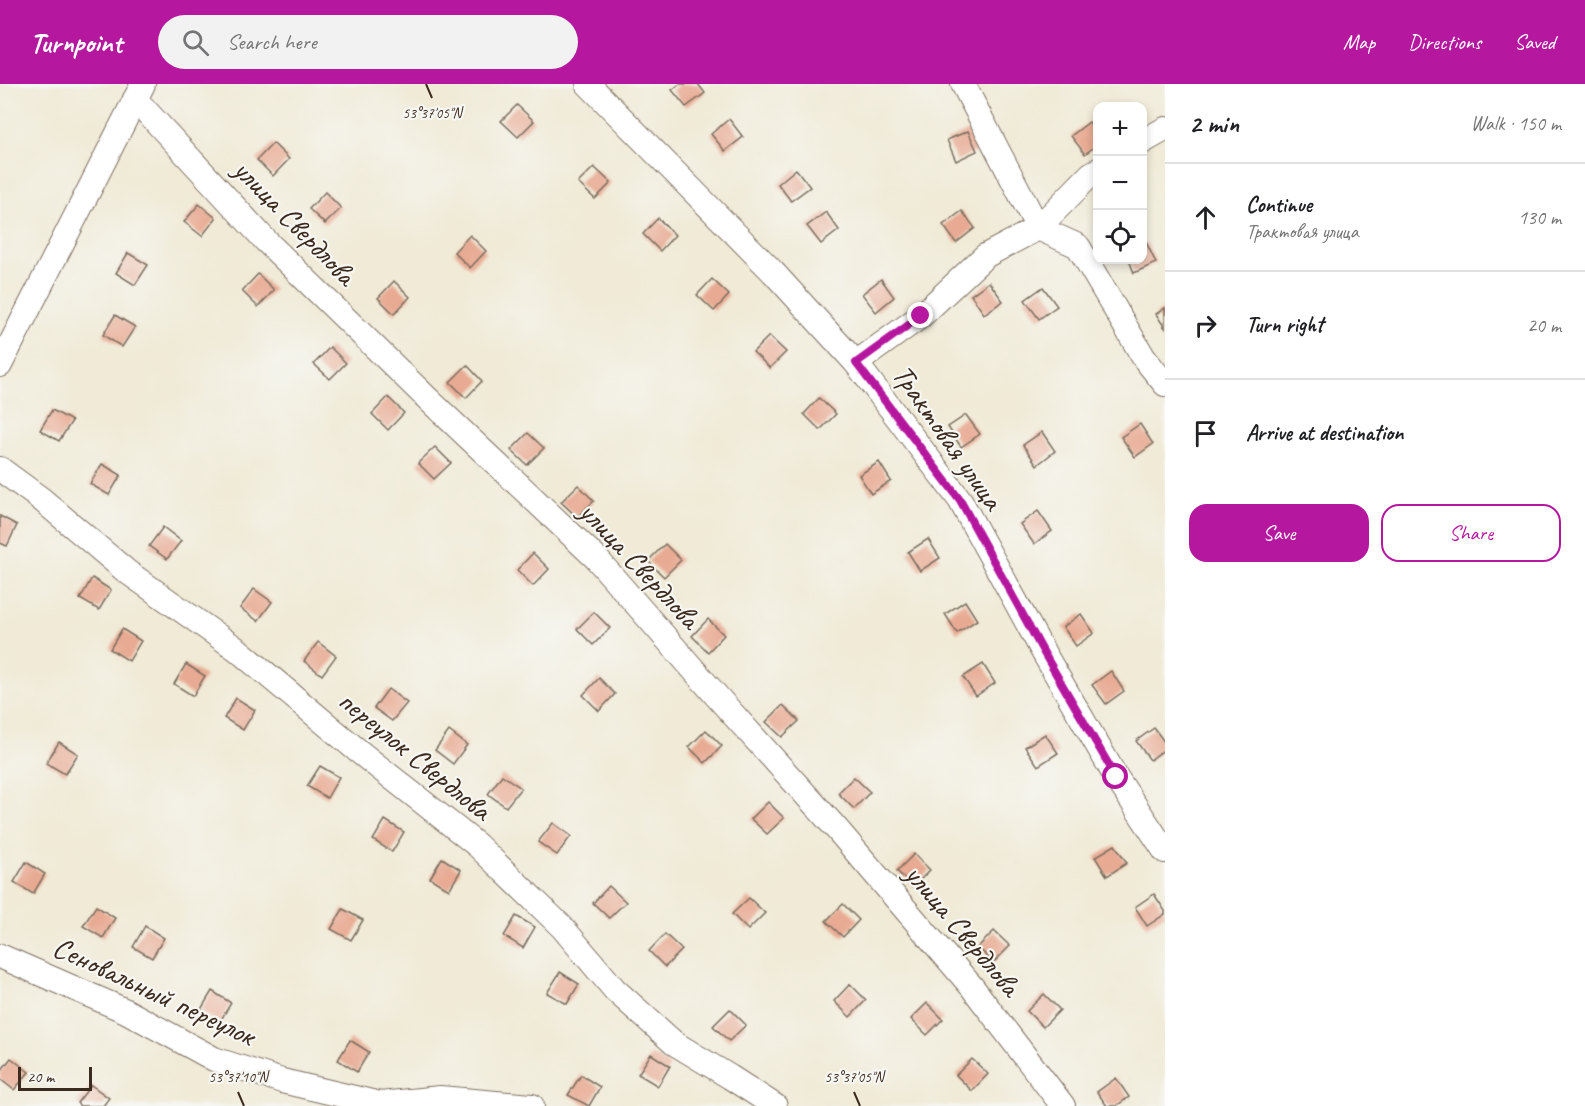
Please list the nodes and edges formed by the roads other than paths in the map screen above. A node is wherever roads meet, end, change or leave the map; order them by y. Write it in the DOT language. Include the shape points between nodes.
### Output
graph roads {
  1 [pos="588,84"];
  2 [pos="963,84"];
  3 [pos="139,92"];
  4 [pos="1165,129"];
  5 [pos="1147,140"];
  6 [pos="1093,173"];
  7 [pos="1038,228"];
  8 [pos="856,363"];
  9 [pos="0,365"];
  10 [pos="1165,384"];
  11 [pos="0,469"];
  12 [pos="1165,851"];
  13 [pos="0,956"];
  14 [pos="532,1106"];
  15 [pos="775,1106"];
  16 [pos="1063,1106"];
  1 -- 8 [label="street, Трактовая улица" via="773,272"];
  2 -- 7 [label="street"];
  3 -- 9 [label="street"];
  3 -- 16 [label="street, улица Свердлова" via="266,241 596,558 972,987"];
  4 -- 5 [label="street"];
  6 -- 7 [label="street"];
  7 -- 8 [label="street" via="985,256 921,316"];
  7 -- 10 [label="street" via="1078,246 1143,358"];
  8 -- 12 [label="street, Трактовая улица" via="960,500 1116,777"];
  11 -- 15 [label="street, переулок Свердлова" via="126,571 238,650 477,845 562,927 615,990 674,1043"];
  13 -- 14 [label="street, Сеновальный переулок" via="126,1011 214,1059 282,1081 380,1104 440,1098"];
}
